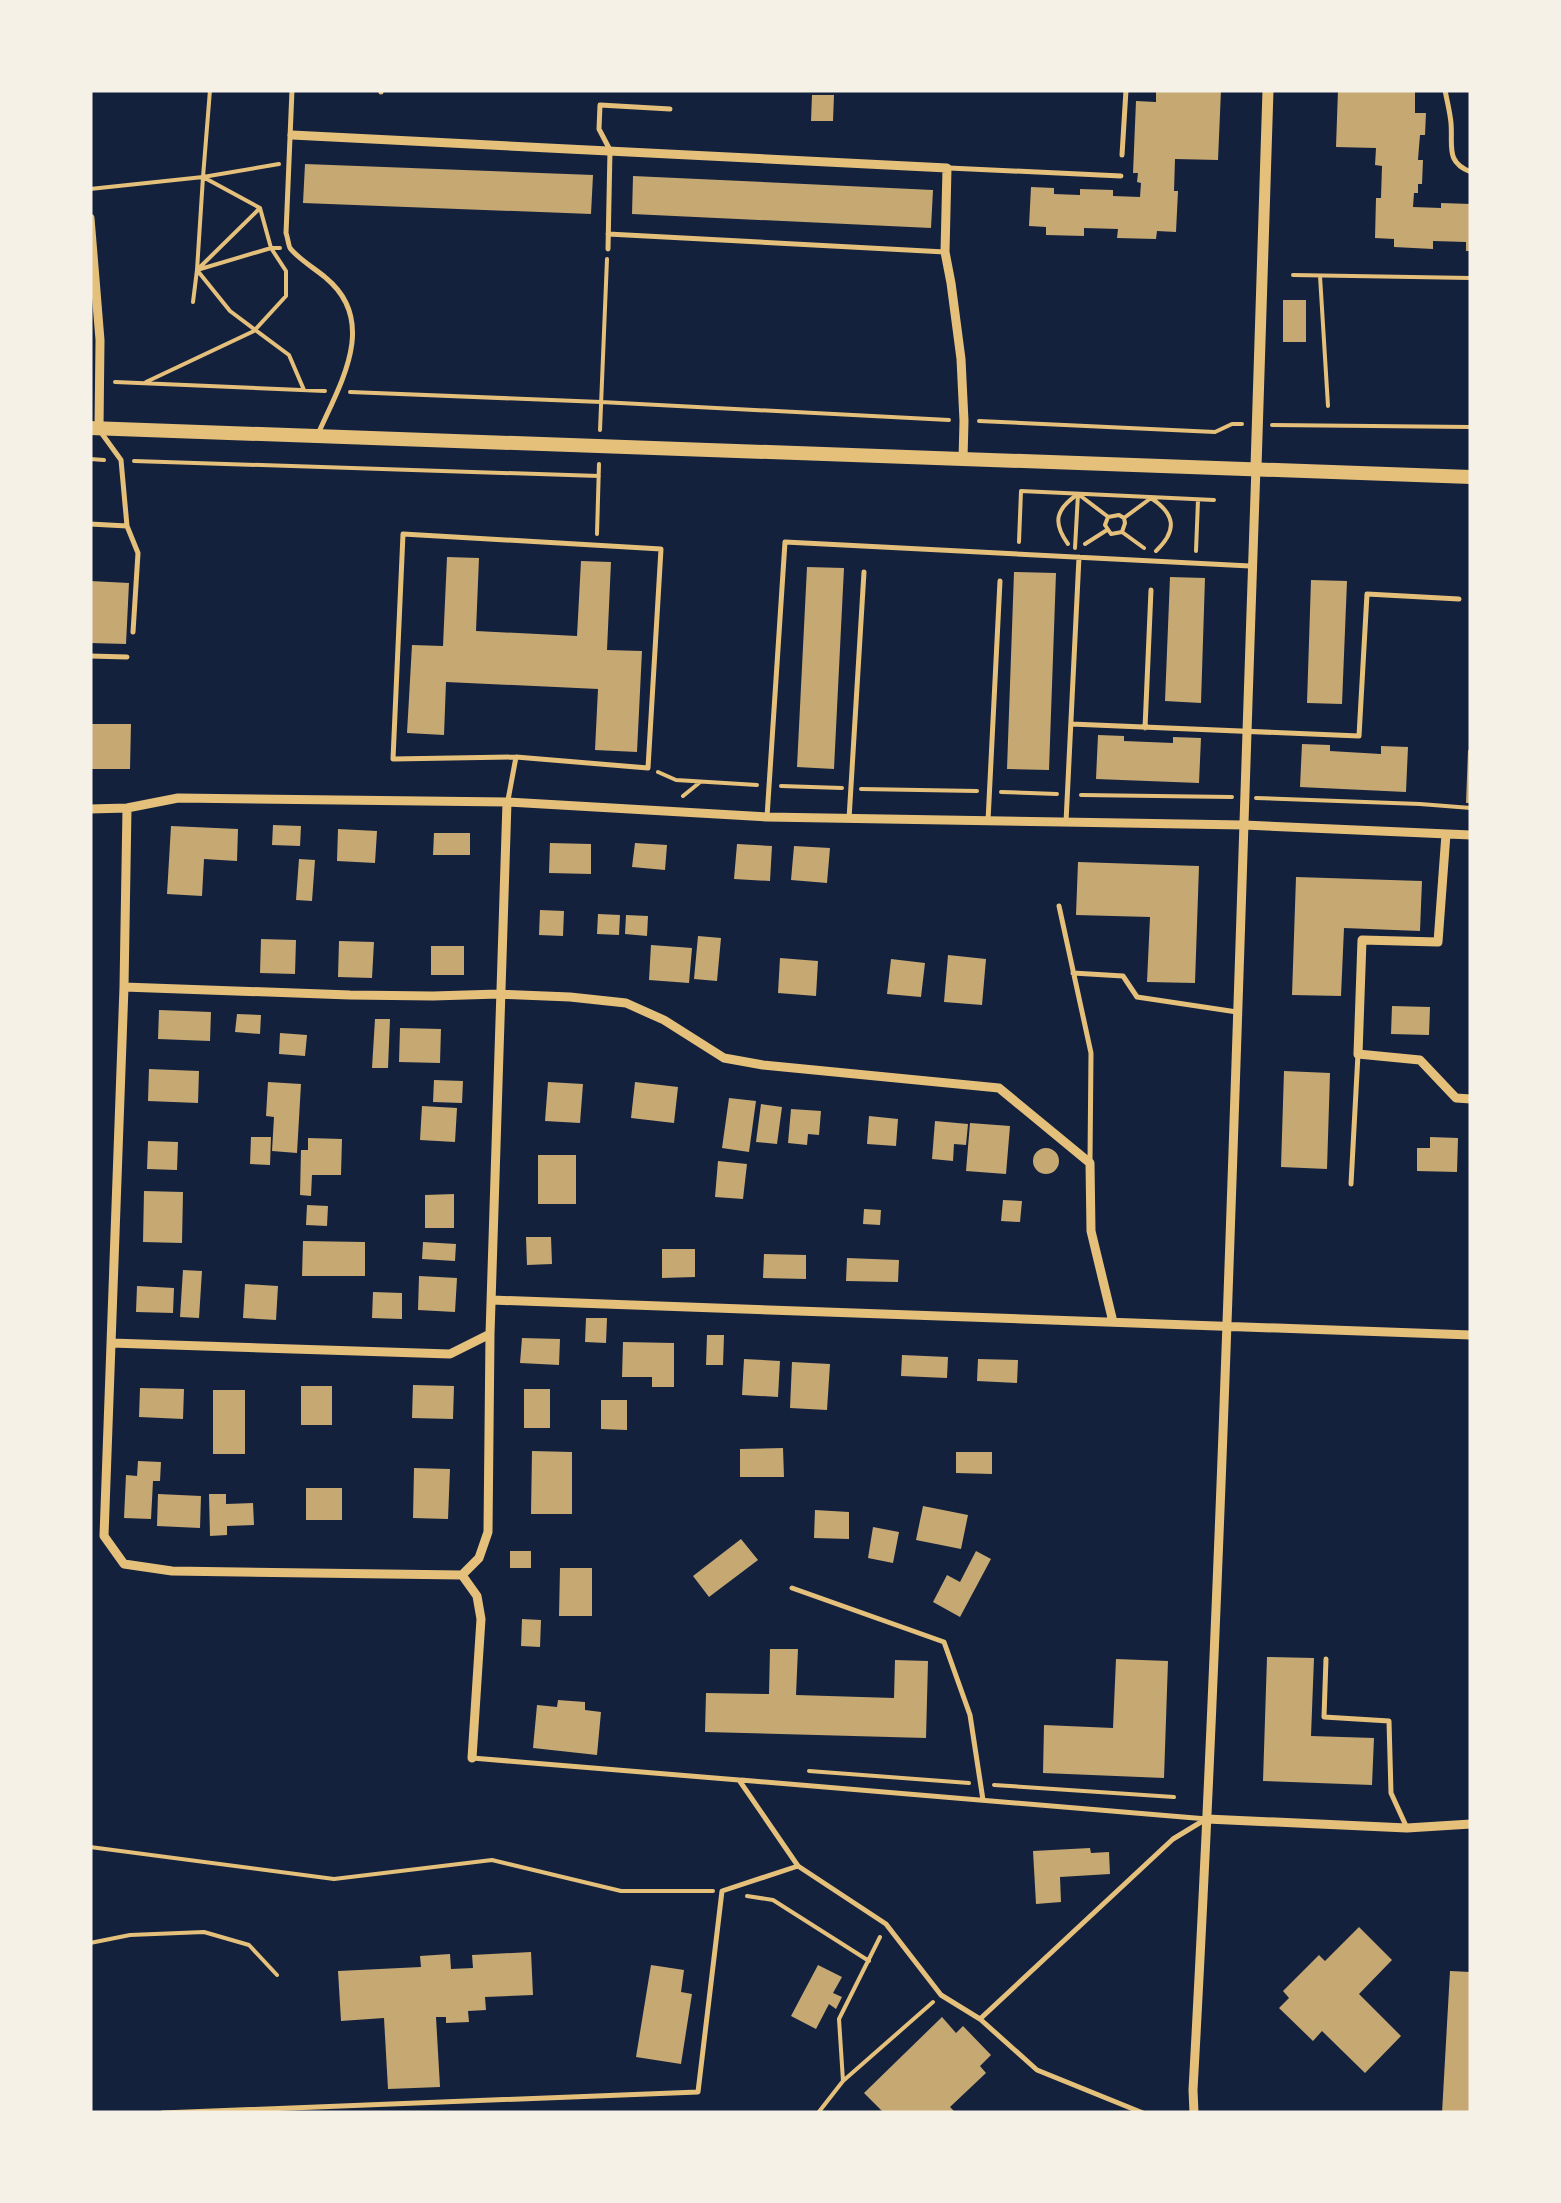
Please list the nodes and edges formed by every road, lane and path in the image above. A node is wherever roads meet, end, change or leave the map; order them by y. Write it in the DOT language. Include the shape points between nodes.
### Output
graph roads {
  1 [pos="210,90"];
  2 [pos="292,90"];
  3 [pos="1126,90"];
  4 [pos="1268,90"];
  5 [pos="1445,90"];
  6 [pos="670,109"];
  7 [pos="292,135"];
  8 [pos="610,150"];
  9 [pos="1122,155"];
  10 [pos="290,162"];
  11 [pos="947,168"];
  12 [pos="1471,172"];
  13 [pos="1121,176"];
  14 [pos="203,177"];
  15 [pos="90,189"];
  16 [pos="260,208"];
  17 [pos="90,218"];
  18 [pos="608,234"];
  19 [pos="271,248"];
  20 [pos="290,248"];
  21 [pos="608,250"];
  22 [pos="945,252"];
  23 [pos="197,270"];
  24 [pos="1292,275"];
  25 [pos="1320,276"];
  26 [pos="1471,278"];
  27 [pos="192,302"];
  28 [pos="254,331"];
  29 [pos="101,381"];
  30 [pos="143,383"];
  31 [pos="304,390"];
  32 [pos="336,391"];
  33 [pos="601,402"];
  34 [pos="1328,406"];
  35 [pos="964,421"];
  36 [pos="1257,425"];
  37 [pos="1471,427"];
  38 [pos="94,428"];
  39 [pos="318,434"];
  40 [pos="600,446"];
  41 [pos="90,459"];
  42 [pos="963,459"];
  43 [pos="121,460"];
  44 [pos="1256,468"];
  45 [pos="599,476"];
  46 [pos="1471,476"];
  47 [pos="1078,494"];
  48 [pos="1151,498"];
  49 [pos="1198,500"];
  50 [pos="1214,500"];
  51 [pos="1108,517"];
  52 [pos="1124,518"];
  53 [pos="90,524"];
  54 [pos="127,526"];
  55 [pos="1106,530"];
  56 [pos="1122,532"];
  57 [pos="596,545"];
  58 [pos="1019,547"];
  59 [pos="1056,549"];
  60 [pos="1094,551"];
  61 [pos="1133,553"];
  62 [pos="1077,554"];
  63 [pos="1152,554"];
  64 [pos="1167,554"];
  65 [pos="1196,556"];
  66 [pos="1252,566"];
  67 [pos="864,572"];
  68 [pos="1000,581"];
  69 [pos="1150,590"];
  70 [pos="1458,599"];
  71 [pos="133,632"];
  72 [pos="90,656"];
  73 [pos="127,657"];
  74 [pos="1071,724"];
  75 [pos="1145,728"];
  76 [pos="1247,731"];
  77 [pos="516,758"];
  78 [pos="508,802"];
  79 [pos="127,808"];
  80 [pos="90,809"];
  81 [pos="767,817"];
  82 [pos="849,818"];
  83 [pos="988,821"];
  84 [pos="1066,822"];
  85 [pos="1244,825"];
  86 [pos="1446,834"];
  87 [pos="1471,834"];
  88 [pos="1059,906"];
  89 [pos="1072,972"];
  90 [pos="124,987"];
  91 [pos="499,994"];
  92 [pos="1238,1012"];
  93 [pos="1358,1054"];
  94 [pos="1471,1099"];
  95 [pos="1090,1163"];
  96 [pos="1351,1184"];
  97 [pos="492,1300"];
  98 [pos="1113,1322"];
  99 [pos="1227,1326"];
  100 [pos="490,1334"];
  101 [pos="1471,1335"];
  102 [pos="111,1343"];
  103 [pos="462,1575"];
  104 [pos="792,1588"];
  105 [pos="1326,1660"];
  106 [pos="472,1758"];
  107 [pos="739,1780"];
  108 [pos="983,1800"];
  109 [pos="1206,1819"];
  110 [pos="1471,1824"];
  111 [pos="1407,1828"];
  112 [pos="90,1847"];
  113 [pos="798,1866"];
  114 [pos="722,1891"];
  115 [pos="886,1924"];
  116 [pos="90,1943"];
  117 [pos="869,1960"];
  118 [pos="277,1975"];
  119 [pos="941,1995"];
  120 [pos="980,2018"];
  121 [pos="844,2081"];
  122 [pos="162,2113"];
  123 [pos="818,2113"];
  124 [pos="1144,2113"];
  125 [pos="1194,2113"];
  1 -- 14 [label="path"];
  2 -- 7 [label="lane"];
  3 -- 9 [label="lane"];
  4 -- 36 [label="street"];
  5 -- 12 [label="lane" via="1451,153"];
  6 -- 8 [label="lane" via="600,105 599,129"];
  7 -- 8 [label="street"];
  7 -- 10 [label="lane"];
  8 -- 11 [label="street"];
  8 -- 18 [label="lane"];
  10 -- 14 [label="path"];
  10 -- 20 [label="lane"];
  11 -- 13 [label="lane"];
  11 -- 22 [label="street"];
  14 -- 15 [label="path"];
  14 -- 16 [label="path"];
  14 -- 23 [label="path"];
  16 -- 19 [label="path"];
  16 -- 23 [label="path"];
  17 -- 29 [label="street"];
  18 -- 21 [label="lane"];
  18 -- 22 [label="lane"];
  19 -- 20 [label="path"];
  19 -- 23 [label="path"];
  19 -- 28 [label="path" via="286,271 286,296"];
  20 -- 32 [label="lane" via="332,282 353,318"];
  21 -- 33 [label="path"];
  22 -- 35 [label="street"];
  23 -- 27 [label="path"];
  23 -- 28 [label="path"];
  24 -- 25 [label="path"];
  25 -- 26 [label="path"];
  25 -- 34 [label="path"];
  28 -- 30 [label="path"];
  28 -- 31 [label="path" via="289,355"];
  29 -- 30 [label="path"];
  29 -- 38 [label="street"];
  30 -- 31 [label="path"];
  31 -- 32 [label="path"];
  32 -- 33 [label="path"];
  32 -- 39 [label="lane"];
  33 -- 35 [label="path"];
  33 -- 40 [label="path"];
  35 -- 36 [label="path" via="1215,432 1232,424"];
  35 -- 42 [label="street"];
  36 -- 37 [label="path"];
  36 -- 44 [label="street"];
  38 -- 39 [label="main road"];
  38 -- 43 [label="lane"];
  39 -- 40 [label="main road"];
  40 -- 42 [label="main road"];
  40 -- 45 [label="path"];
  41 -- 43 [label="path"];
  42 -- 44 [label="main road"];
  43 -- 45 [label="path"];
  43 -- 54 [label="lane"];
  44 -- 46 [label="main road"];
  44 -- 66 [label="street"];
  45 -- 57 [label="path"];
  47 -- 48 [label="path"];
  47 -- 51 [label="path"];
  47 -- 58 [label="path" via="1022,491"];
  47 -- 62 [label="path"];
  47 -- 62 [label="path" via="1057,520"];
  48 -- 49 [label="path"];
  48 -- 52 [label="path"];
  48 -- 63 [label="path" via="1171,518 1170,532"];
  49 -- 50 [label="path"];
  49 -- 65 [label="path"];
  51 -- 52 [label="path"];
  51 -- 55 [label="path"];
  52 -- 56 [label="path"];
  53 -- 54 [label="lane"];
  54 -- 71 [label="lane" via="138,553"];
  55 -- 56 [label="path"];
  55 -- 62 [label="path"];
  56 -- 63 [label="path"];
  57 -- 77 [label="lane" via="661,549 648,768"];
  57 -- 77 [label="lane" via="403,534 392,759"];
  59 -- 62 [label="path"];
  60 -- 62 [label="path"];
  61 -- 63 [label="path"];
  62 -- 66 [label="lane"];
  62 -- 74 [label="lane"];
  62 -- 81 [label="lane" via="785,542"];
  63 -- 64 [label="path"];
  66 -- 76 [label="street"];
  67 -- 82 [label="lane"];
  68 -- 83 [label="lane"];
  69 -- 75 [label="lane"];
  70 -- 76 [label="lane" via="1367,594 1359,736"];
  72 -- 73 [label="lane"];
  74 -- 75 [label="lane"];
  74 -- 84 [label="lane"];
  75 -- 76 [label="lane"];
  76 -- 85 [label="street"];
  77 -- 78 [label="lane"];
  78 -- 79 [label="street" via="178,798"];
  78 -- 81 [label="street"];
  78 -- 91 [label="street"];
  79 -- 80 [label="street"];
  79 -- 90 [label="street"];
  81 -- 82 [label="street"];
  82 -- 83 [label="street"];
  83 -- 84 [label="street"];
  84 -- 85 [label="street"];
  85 -- 86 [label="street"];
  85 -- 92 [label="street"];
  86 -- 87 [label="street"];
  86 -- 93 [label="street" via="1438,942 1362,940"];
  88 -- 89 [label="lane"];
  89 -- 92 [label="lane" via="1123,976 1137,996"];
  89 -- 95 [label="lane" via="1091,1053"];
  90 -- 91 [label="street"];
  90 -- 102 [label="street"];
  91 -- 95 [label="street" via="626,1003 724,1058 999,1088"];
  91 -- 97 [label="street"];
  92 -- 99 [label="street"];
  93 -- 94 [label="street" via="1420,1060 1456,1098"];
  93 -- 96 [label="lane"];
  95 -- 98 [label="street" via="1091,1231"];
  97 -- 98 [label="street"];
  97 -- 100 [label="street"];
  98 -- 99 [label="street"];
  99 -- 101 [label="street"];
  99 -- 109 [label="street"];
  100 -- 102 [label="street" via="450,1354"];
  100 -- 103 [label="street" via="488,1532"];
  102 -- 103 [label="street" via="104,1536 124,1564 172,1572"];
  103 -- 106 [label="street" via="477,1596 481,1619"];
  104 -- 108 [label="lane" via="944,1642 970,1715"];
  105 -- 111 [label="lane" via="1324,1717 1389,1721 1392,1793"];
  106 -- 107 [label="lane"];
  107 -- 108 [label="lane"];
  107 -- 113 [label="lane"];
  108 -- 109 [label="lane"];
  109 -- 111 [label="street"];
  109 -- 120 [label="lane" via="1173,1838"];
  109 -- 125 [label="street"];
  110 -- 111 [label="street"];
  112 -- 114 [label="path" via="334,1879 492,1860 621,1891"];
  113 -- 114 [label="lane"];
  113 -- 115 [label="lane"];
  114 -- 117 [label="path" via="773,1900"];
  114 -- 122 [label="lane" via="698,2092"];
  115 -- 117 [label="path"];
  115 -- 119 [label="lane"];
  116 -- 118 [label="path" via="130,1934 204,1932 248,1945"];
  117 -- 121 [label="path" via="839,2019"];
  119 -- 120 [label="lane"];
  119 -- 121 [label="path"];
  120 -- 124 [label="lane" via="1037,2070"];
  121 -- 123 [label="path"];
}
